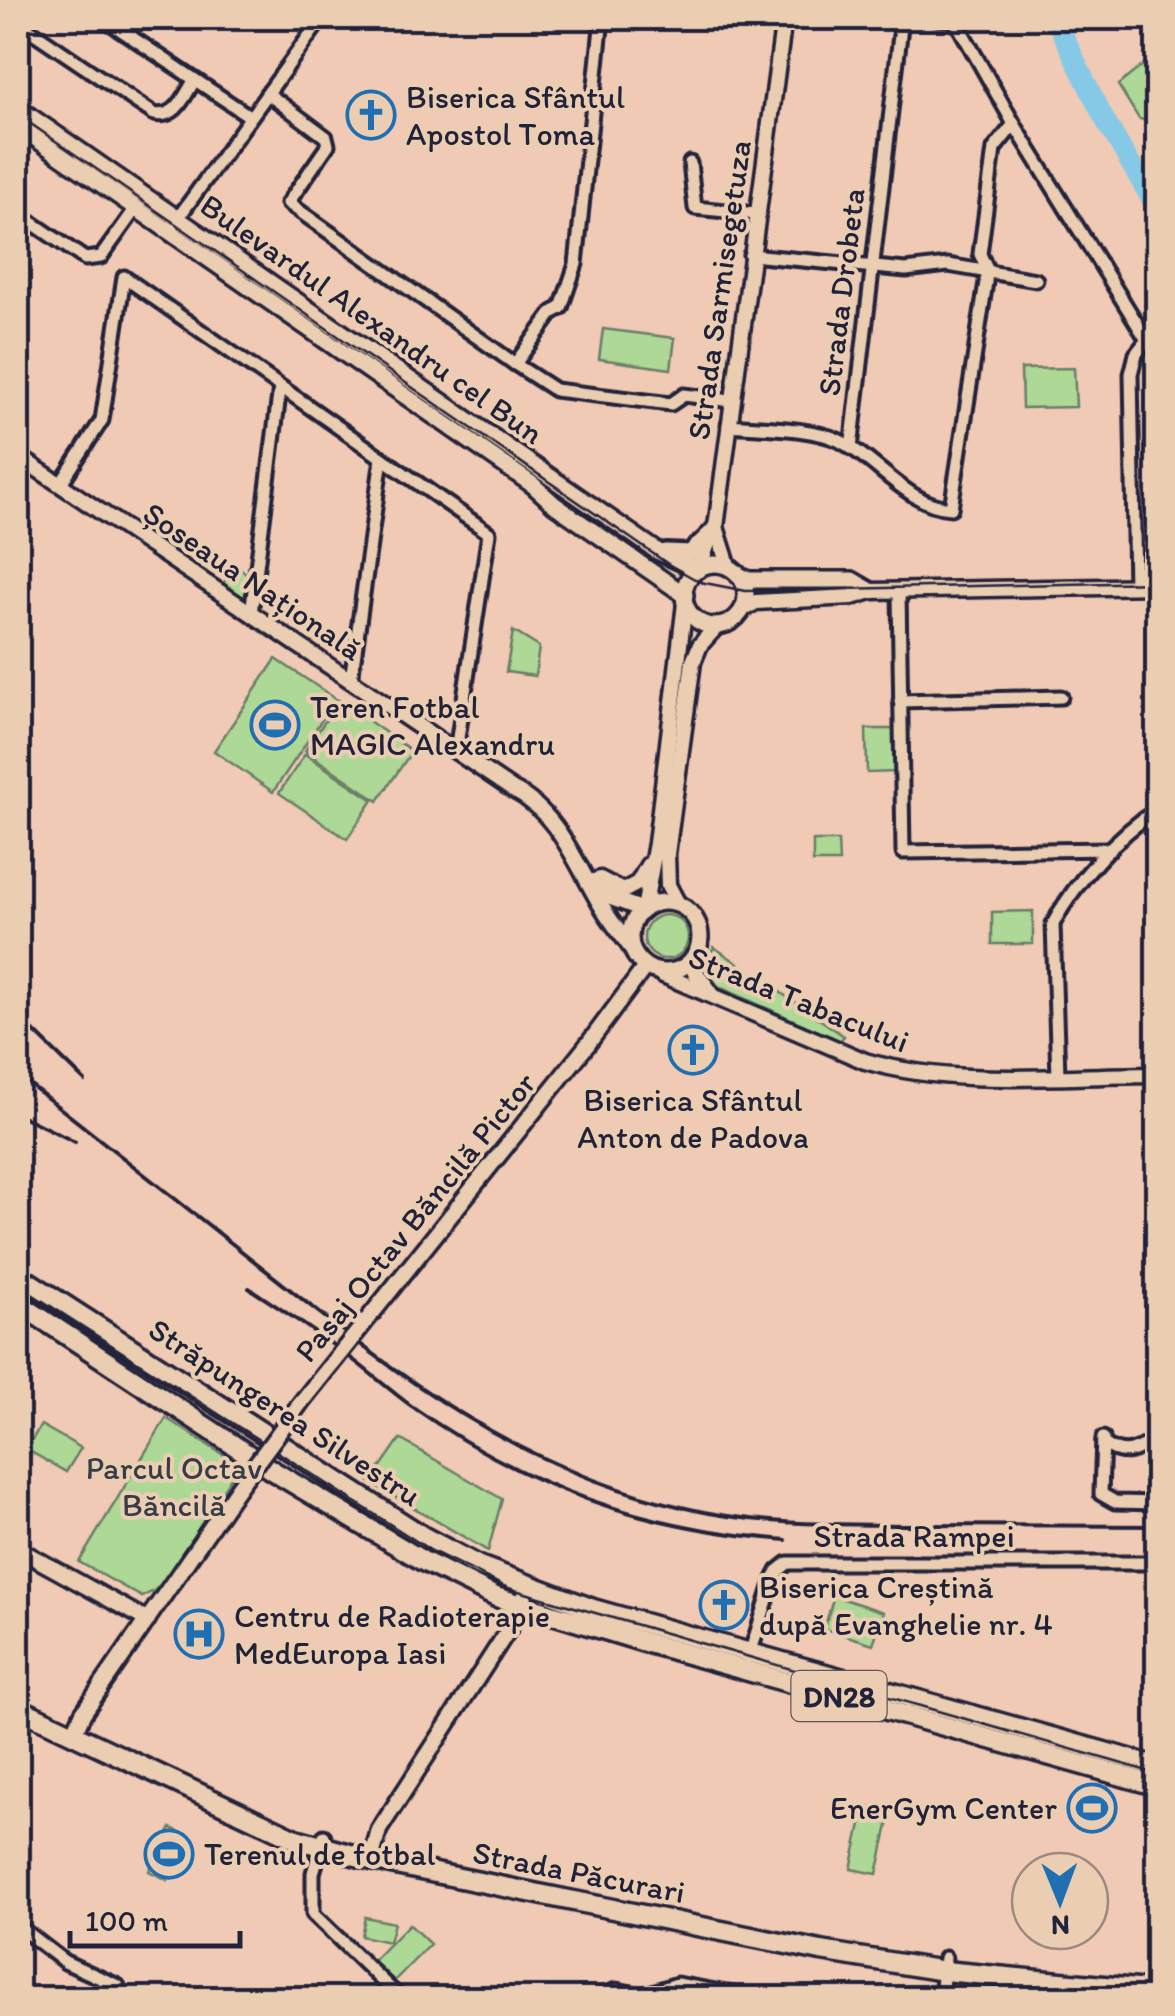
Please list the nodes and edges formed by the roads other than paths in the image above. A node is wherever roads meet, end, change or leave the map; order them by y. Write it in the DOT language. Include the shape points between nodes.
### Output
graph roads {
  1 [pos="103,18"];
  2 [pos="322,18"];
  3 [pos="602,18"];
  4 [pos="784,18"];
  5 [pos="902,18"];
  6 [pos="937,18"];
  7 [pos="18,22"];
  8 [pos="194,80"];
  9 [pos="266,92"];
  10 [pos="18,108"];
  11 [pos="249,116"];
  12 [pos="1014,124"];
  13 [pos="18,126"];
  14 [pos="690,163"];
  15 [pos="136,208"];
  16 [pos="18,213"];
  17 [pos="756,214"];
  18 [pos="173,225"];
  19 [pos="750,254"];
  20 [pos="870,268"];
  21 [pos="987,270"];
  22 [pos="1036,280"];
  23 [pos="1152,345"];
  24 [pos="515,364"];
  25 [pos="280,387"];
  26 [pos="731,401"];
  27 [pos="728,424"];
  28 [pos="851,448"];
  29 [pos="18,456"];
  30 [pos="382,458"];
  31 [pos="60,486"];
  32 [pos="713,530"];
  33 [pos="657,551"];
  34 [pos="698,570"];
  35 [pos="734,572"];
  36 [pos="1135,586"];
  37 [pos="1158,586"];
  38 [pos="870,591"];
  39 [pos="899,591"];
  40 [pos="685,599"];
  41 [pos="743,609"];
  42 [pos="252,614"];
  43 [pos="718,626"];
  44 [pos="351,680"];
  45 [pos="1061,697"];
  46 [pos="900,700"];
  47 [pos="456,751"];
  48 [pos="1158,810"];
  49 [pos="1111,850"];
  50 [pos="571,851"];
  51 [pos="654,853"];
  52 [pos="586,874"];
  53 [pos="678,904"];
  54 [pos="644,910"];
  55 [pos="632,948"];
  56 [pos="692,958"];
  57 [pos="645,967"];
  58 [pos="661,974"];
  59 [pos="710,992"];
  60 [pos="1158,1075"];
  61 [pos="1058,1076"];
  62 [pos="18,1274"];
  63 [pos="18,1303"];
  64 [pos="1155,1440"];
  65 [pos="1158,1503"];
  66 [pos="18,1549"];
  67 [pos="1158,1563"];
  68 [pos="528,1586"];
  69 [pos="521,1606"];
  70 [pos="147,1620"];
  71 [pos="748,1662"];
  72 [pos="18,1697"];
  73 [pos="18,1708"];
  74 [pos="76,1730"];
  75 [pos="1158,1766"];
  76 [pos="1158,1786"];
  77 [pos="322,1842"];
  78 [pos="372,1854"];
  79 [pos="18,1926"];
  80 [pos="944,1964"];
  81 [pos="1158,1979"];
  82 [pos="118,1986"];
  83 [pos="1158,1991"];
  84 [pos="400,1998"];
  85 [pos="598,1998"];
  86 [pos="755,1998"];
  87 [pos="941,1998"];
  1 -- 8 [label="street"];
  2 -- 9 [label="street"];
  3 -- 24 [label="street" via="576,264 561,308"];
  4 -- 17 [label="street, Strada Sarmisegetuza"];
  5 -- 20 [label="street, Strada Drobeta"];
  6 -- 12 [label="street" via="958,25"];
  7 -- 8 [label="street" via="154,114 173,113"];
  8 -- 11 [label="street"];
  9 -- 11 [label="street"];
  9 -- 24 [label="street" via="328,145 288,203"];
  10 -- 18 [label="main road, Bulevardul Alexandru cel Bun"];
  11 -- 18 [label="street"];
  12 -- 21 [label="street" via="994,149 980,254"];
  12 -- 23 [label="street"];
  13 -- 15 [label="main road, Bulevardul Alexandru cel Bun"];
  14 -- 17 [label="street" via="695,208"];
  15 -- 16 [label="street" via="101,257 84,258"];
  15 -- 18 [label="main road, Bulevardul Alexandru cel Bun"];
  17 -- 19 [label="street, Strada Sarmisegetuza"];
  18 -- 33 [label="main road, Bulevardul Alexandru cel Bun"];
  18 -- 40 [label="main road, Bulevardul Alexandru cel Bun"];
  19 -- 20 [label="street"];
  19 -- 26 [label="street, Strada Sarmisegetuza"];
  20 -- 21 [label="street"];
  20 -- 28 [label="street, Strada Drobeta"];
  21 -- 22 [label="street"];
  21 -- 28 [label="street" via="951,508 933,507"];
  23 -- 36 [label="street" via="1136,354 1130,374"];
  24 -- 26 [label="street" via="556,390 672,404 684,395"];
  25 -- 30 [label="street"];
  25 -- 31 [label="street" via="124,277 102,420"];
  25 -- 42 [label="street"];
  26 -- 27 [label="street, Strada Sarmisegetuza"];
  27 -- 28 [label="street, Strada Drobeta" via="828,436"];
  27 -- 32 [label="street, Strada Sarmisegetuza"];
  29 -- 31 [label="street, Șoseaua Națională"];
  30 -- 44 [label="street"];
  30 -- 47 [label="street" via="489,533"];
  31 -- 42 [label="street, Șoseaua Națională"];
  32 -- 33 [label="main road" via="690,552"];
  32 -- 34 [label="main road"];
  32 -- 35 [label="street, Strada Sarmisegetuza"];
  33 -- 34 [label="main road, Bulevardul Alexandru cel Bun"];
  34 -- 35 [label="main road" via="716,565"];
  34 -- 40 [label="main road" via="687,582"];
  35 -- 38 [label="main road" via="750,580 852,580"];
  35 -- 41 [label="main road" via="746,591"];
  36 -- 37 [label="street"];
  36 -- 39 [label="street"];
  38 -- 39 [label="street"];
  38 -- 41 [label="street" via="852,598 756,602"];
  39 -- 46 [label="street"];
  40 -- 43 [label="main road" via="697,620"];
  40 -- 51 [label="street"];
  41 -- 43 [label="main road"];
  42 -- 44 [label="street, Șoseaua Națională"];
  43 -- 53 [label="street" via="693,662 667,854 668,885"];
  44 -- 47 [label="street, Șoseaua Națională"];
  45 -- 46 [label="street"];
  46 -- 49 [label="street" via="903,852"];
  47 -- 50 [label="street, Șoseaua Națională" via="532,799"];
  48 -- 49 [label="street"];
  49 -- 61 [label="street" via="1052,924"];
  50 -- 51 [label="street" via="623,891 638,882"];
  50 -- 52 [label="street, Șoseaua Națională"];
  51 -- 54 [label="street"];
  52 -- 54 [label="street, Șoseaua Națională" via="611,898"];
  52 -- 55 [label="street, Șoseaua Națională"];
  53 -- 54 [label="main road"];
  53 -- 56 [label="main road" via="698,928"];
  54 -- 55 [label="main road" via="633,925"];
  55 -- 57 [label="main road"];
  56 -- 58 [label="main road"];
  56 -- 59 [label="main road"];
  57 -- 58 [label="main road"];
  57 -- 70 [label="street, Pasaj Octav Băncilă Pictor, bridge" via="271,1441"];
  58 -- 59 [label="street, Strada Tabacului"];
  59 -- 61 [label="street, Strada Tabacului" via="896,1070"];
  60 -- 61 [label="street, Strada Tabacului"];
  62 -- 68 [label="main road, Străpungerea Silvestru / DN28" via="424,1537"];
  63 -- 69 [label="main road, DN28" via="273,1472 424,1561"];
  64 -- 65 [label="street" via="1121,1453 1103,1440 1101,1494 1115,1502"];
  66 -- 70 [label="street"];
  67 -- 71 [label="street, Strada Rampei" via="788,1563 773,1581"];
  68 -- 69 [label="street"];
  68 -- 71 [label="main road, DN28"];
  69 -- 71 [label="main road, DN28"];
  69 -- 78 [label="street" via="379,1830"];
  70 -- 74 [label="main road"];
  71 -- 75 [label="main road, DN28"];
  71 -- 76 [label="main road, DN28"];
  72 -- 74 [label="main road, Strada Păcurari"];
  73 -- 74 [label="main road, Strada Păcurari"];
  74 -- 77 [label="main road, Strada Păcurari"];
  77 -- 78 [label="main road, Strada Păcurari"];
  77 -- 84 [label="street" via="313,1914"];
  78 -- 80 [label="main road, Strada Păcurari"];
  79 -- 82 [label="street" via="64,1962"];
  80 -- 81 [label="main road, Strada Păcurari"];
  80 -- 83 [label="main road, Strada Păcurari"];
  80 -- 87 [label="street"];
  85 -- 86 [label="street" via="616,1990 644,1995 677,1984"];
}
